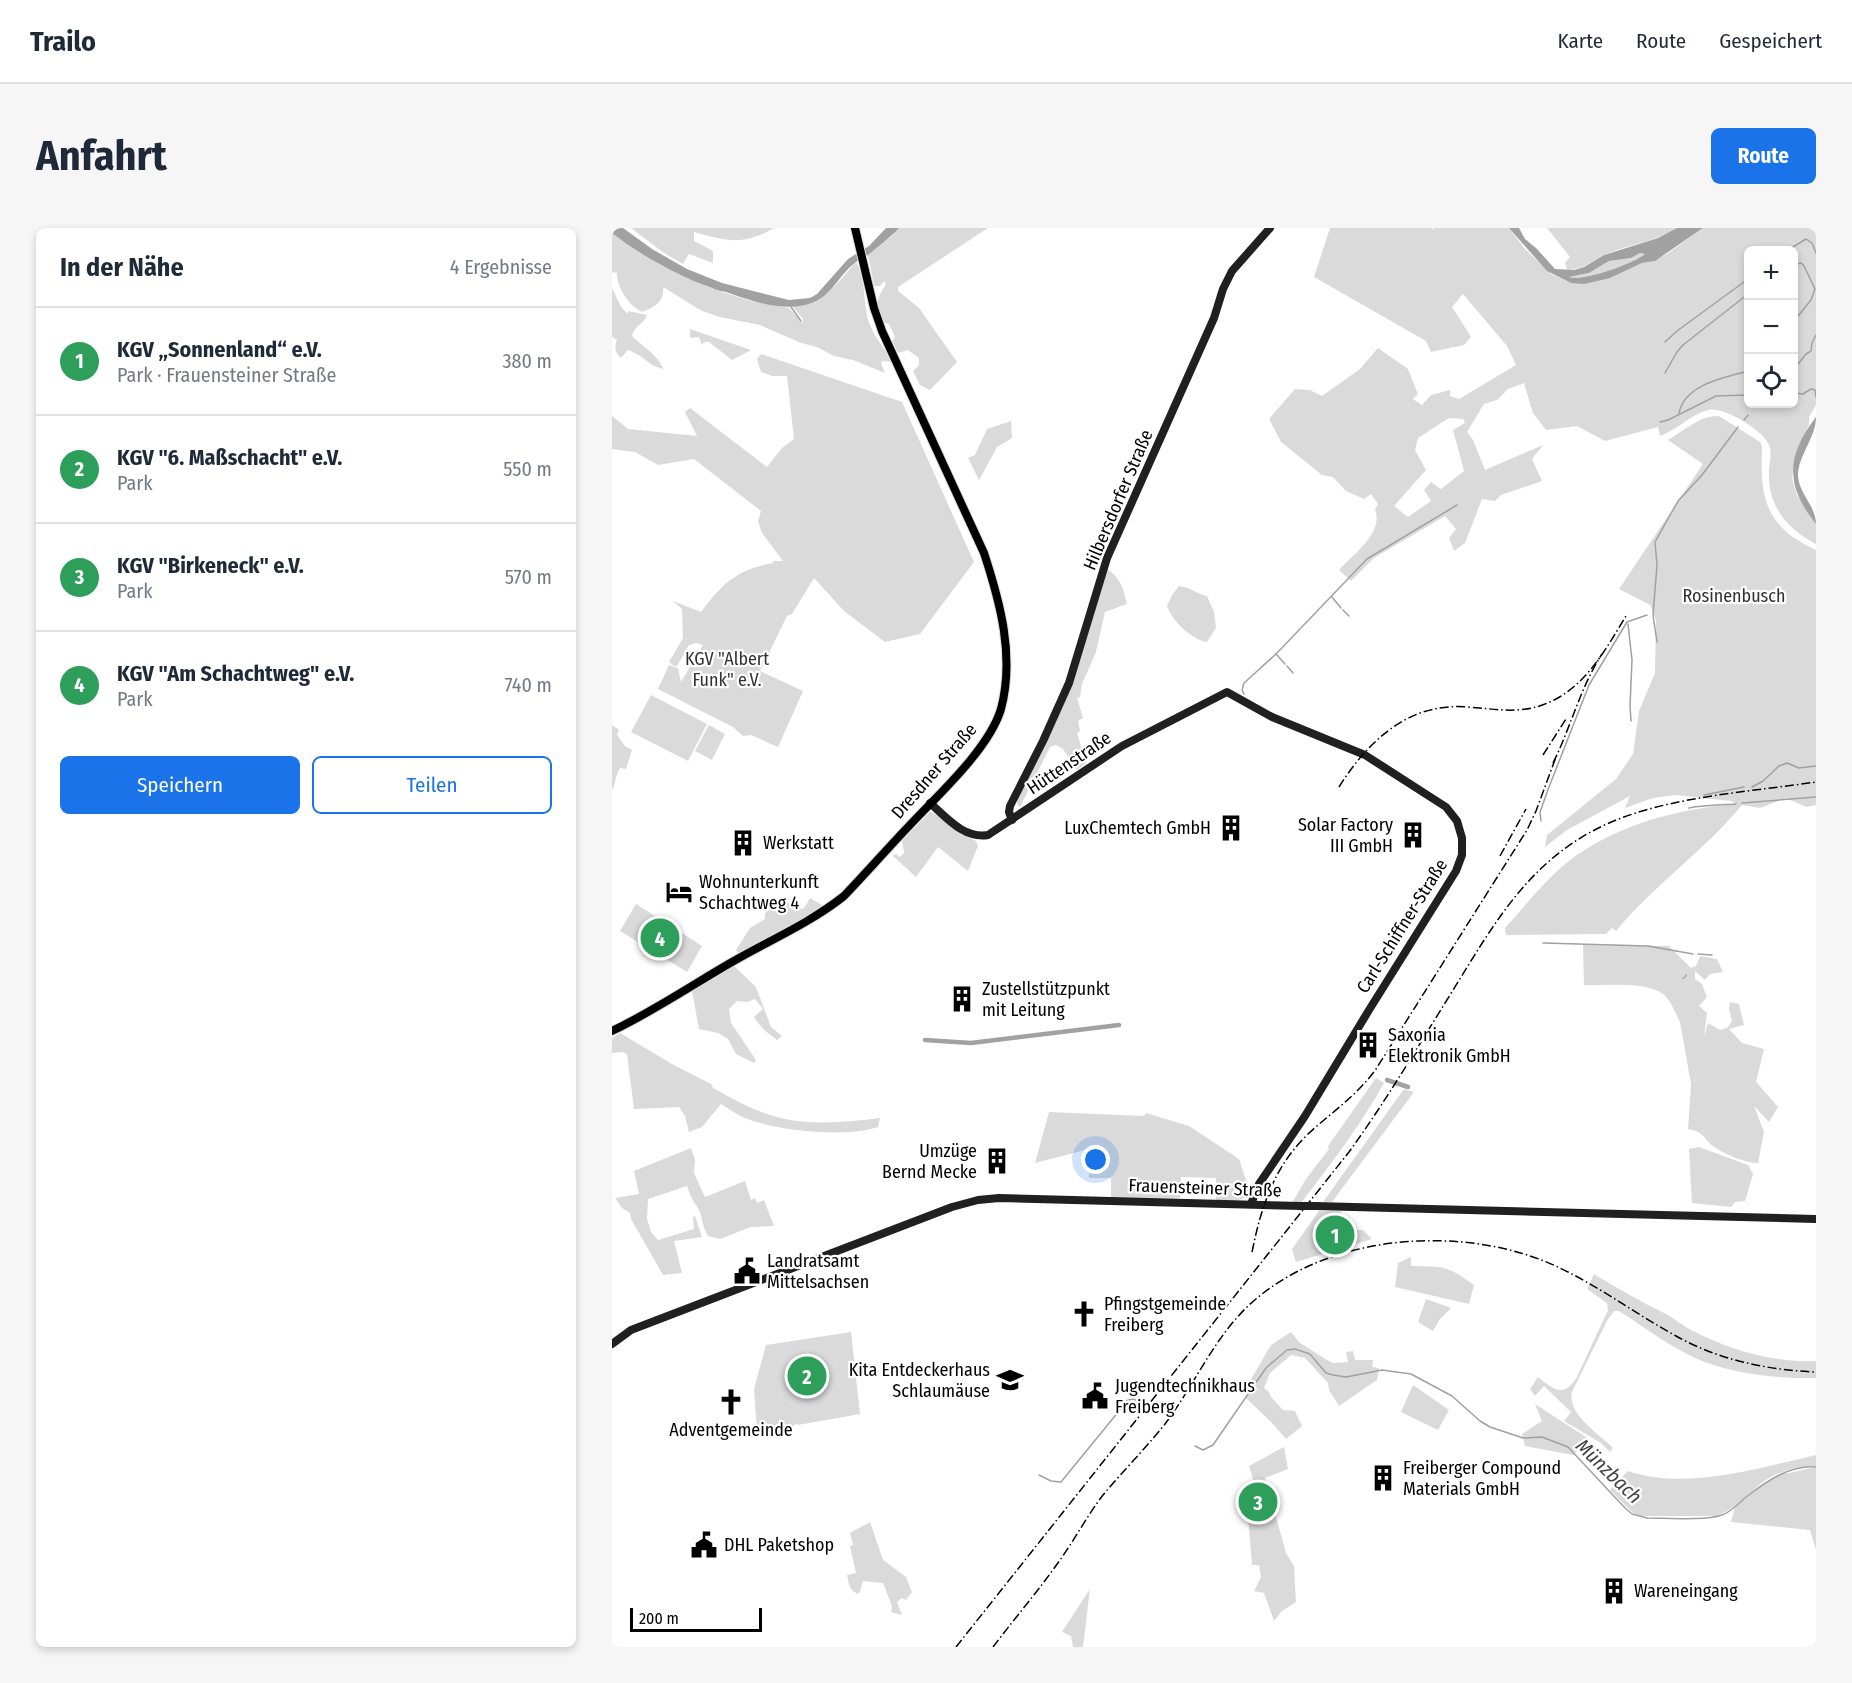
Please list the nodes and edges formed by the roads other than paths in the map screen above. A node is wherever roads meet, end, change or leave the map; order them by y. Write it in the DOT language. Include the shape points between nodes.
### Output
graph roads {
  1 [pos="855,228"];
  2 [pos="1270,228"];
  3 [pos="1232,693"];
  4 [pos="930,803"];
  5 [pos="1015,818"];
  6 [pos="612,1031"];
  7 [pos="1251,1204"];
  8 [pos="1816,1219"];
  9 [pos="612,1344"];
  1 -- 4 [label="main road, Dresdner Straße" via="882,332 984,552 1007,646 1005,685 994,726 976,753"];
  2 -- 5 [label="main road, Hilbersdorfer Straße" via="1240,261 1223,289 1214,318 1107,558 1073,673 1010,806"];
  3 -- 5 [label="main road, Hüttenstraße" via="1216,697 1122,746"];
  3 -- 7 [label="main road, Carl-Schiffner-Straße" via="1272,717 1379,764 1446,807 1462,838 1462,855 1456,871 1259,1184"];
  4 -- 5 [label="main road, Hüttenstraße" via="969,834 988,835"];
  4 -- 6 [label="main road, Dresdner Straße" via="828,909"];
  7 -- 8 [label="main road, Frauensteiner Straße, bridge"];
  7 -- 9 [label="main road, Frauensteiner Straße" via="999,1198 970,1201 631,1330"];
}
